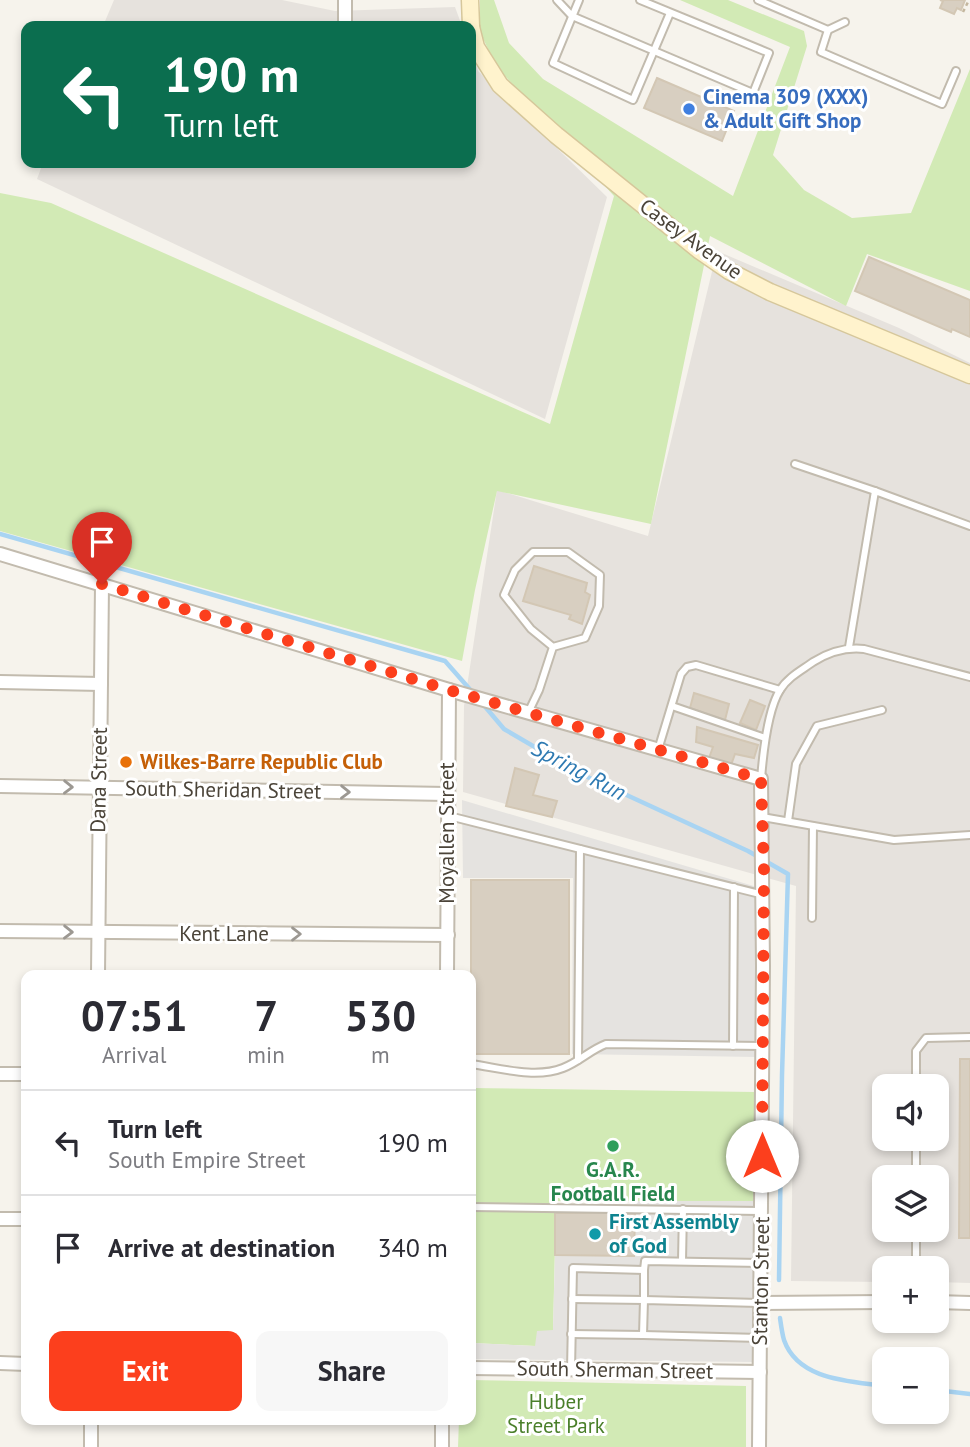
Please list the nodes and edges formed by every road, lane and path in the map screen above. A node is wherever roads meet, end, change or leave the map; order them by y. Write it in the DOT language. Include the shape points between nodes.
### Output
graph roads {
  1 [pos="345,0"];
  2 [pos="470,0"];
  3 [pos="557,0"];
  4 [pos="579,0"];
  5 [pos="640,0"];
  6 [pos="758,0"];
  7 [pos="969,0"];
  8 [pos="964,12"];
  9 [pos="670,13"];
  10 [pos="572,16"];
  11 [pos="345,21"];
  12 [pos="471,21"];
  13 [pos="845,22"];
  14 [pos="828,30"];
  15 [pos="476,47"];
  16 [pos="654,50"];
  17 [pos="956,71"];
  18 [pos="970,375"];
  19 [pos="795,464"];
  20 [pos="875,491"];
  21 [pos="970,526"];
  22 [pos="0,554"];
  23 [pos="102,584"];
  24 [pos="553,647"];
  25 [pos="849,647"];
  26 [pos="970,677"];
  27 [pos="0,682"];
  28 [pos="101,684"];
  29 [pos="449,690"];
  30 [pos="780,690"];
  31 [pos="672,706"];
  32 [pos="882,710"];
  33 [pos="528,713"];
  34 [pos="765,738"];
  35 [pos="658,750"];
  36 [pos="761,779"];
  37 [pos="0,786"];
  38 [pos="99,788"];
  39 [pos="446,794"];
  40 [pos="447,816"];
  41 [pos="762,817"];
  42 [pos="788,821"];
  43 [pos="813,825"];
  44 [pos="970,835"];
  45 [pos="580,849"];
  46 [pos="734,887"];
  47 [pos="764,895"];
  48 [pos="812,918"];
  49 [pos="0,931"];
  50 [pos="98,933"];
  51 [pos="447,935"];
  52 [pos="98,970"];
  53 [pos="447,970"];
  54 [pos="970,1037"];
  55 [pos="733,1046"];
  56 [pos="763,1046"];
  57 [pos="578,1060"];
  58 [pos="476,1065"];
  59 [pos="0,1074"];
  60 [pos="21,1074"];
  61 [pos="916,1074"];
  62 [pos="476,1206"];
  63 [pos="683,1209"];
  64 [pos="762,1211"];
  65 [pos="0,1219"];
  66 [pos="21,1219"];
  67 [pos="682,1261"];
  68 [pos="761,1263"];
  69 [pos="644,1270"];
  70 [pos="572,1298"];
  71 [pos="644,1300"];
  72 [pos="872,1302"];
  73 [pos="949,1302"];
  74 [pos="761,1303"];
  75 [pos="970,1303"];
  76 [pos="572,1334"];
  77 [pos="643,1335"];
  78 [pos="760,1338"];
  79 [pos="0,1363"];
  80 [pos="21,1364"];
  81 [pos="476,1368"];
  82 [pos="571,1370"];
  83 [pos="760,1372"];
  84 [pos="91,1425"];
  85 [pos="442,1425"];
  86 [pos="91,1447"];
  87 [pos="442,1447"];
  88 [pos="759,1447"];
  1 -- 11 [label="street"];
  2 -- 12 [label="street, Casey Avenue"];
  3 -- 10 [label="lane"];
  4 -- 10 [label="lane"];
  5 -- 9 [label="lane"];
  6 -- 14 [label="lane"];
  7 -- 8 [label="path"];
  9 -- 16 [label="lane"];
  9 -- 16 [label="lane" via="769,53 753,93"];
  10 -- 16 [label="lane"];
  10 -- 16 [label="lane" via="554,63 633,100"];
  13 -- 14 [label="lane"];
  14 -- 17 [label="lane" via="821,52 942,104"];
  15 -- 18 [label="street, Casey Avenue" via="500,85 556,135 729,271"];
  19 -- 20 [label="lane"];
  20 -- 21 [label="lane"];
  20 -- 25 [label="lane"];
  22 -- 23 [label="street"];
  23 -- 28 [label="street, Dana Street"];
  23 -- 29 [label="street"];
  24 -- 24 [label="lane" via="531,629 504,595 514,570 533,552 568,552 600,575 599,606 585,638"];
  24 -- 33 [label="lane"];
  25 -- 26 [label="lane"];
  25 -- 30 [label="lane" via="793,675"];
  27 -- 28 [label="street"];
  28 -- 38 [label="street, Dana Street"];
  29 -- 33 [label="street"];
  29 -- 39 [label="street, Moyallen Street"];
  30 -- 31 [label="lane" via="696,665 681,674"];
  30 -- 34 [label="lane"];
  31 -- 34 [label="lane"];
  31 -- 35 [label="lane"];
  32 -- 42 [label="lane" via="817,726 796,764"];
  33 -- 35 [label="street"];
  34 -- 36 [label="lane"];
  35 -- 36 [label="street"];
  36 -- 41 [label="street, Stanton Street"];
  37 -- 38 [label="street, South Sheridan Street, one-way"];
  38 -- 39 [label="street, South Sheridan Street, one-way"];
  38 -- 50 [label="street, Dana Street"];
  39 -- 40 [label="street, Moyallen Street"];
  40 -- 45 [label="lane"];
  40 -- 51 [label="street, Moyallen Street"];
  41 -- 42 [label="lane"];
  41 -- 47 [label="street, Stanton Street"];
  42 -- 43 [label="lane"];
  43 -- 44 [label="lane" via="894,840"];
  43 -- 48 [label="lane"];
  45 -- 46 [label="lane"];
  45 -- 57 [label="lane"];
  46 -- 47 [label="lane"];
  46 -- 55 [label="lane"];
  47 -- 56 [label="street, Stanton Street"];
  49 -- 50 [label="street, Kent Lane, one-way"];
  50 -- 51 [label="street, Kent Lane, one-way"];
  50 -- 52 [label="street, Dana Street"];
  51 -- 53 [label="street, Moyallen Street"];
  54 -- 61 [label="lane" via="926,1038 916,1051"];
  55 -- 56 [label="lane"];
  55 -- 57 [label="lane" via="606,1044"];
  56 -- 64 [label="street, Stanton Street"];
  57 -- 58 [label="lane" via="538,1073"];
  59 -- 60 [label="street"];
  62 -- 63 [label="lane"];
  63 -- 64 [label="lane"];
  63 -- 67 [label="lane"];
  64 -- 68 [label="street, Stanton Street"];
  65 -- 66 [label="street"];
  67 -- 68 [label="lane"];
  67 -- 69 [label="lane" via="645,1261"];
  68 -- 74 [label="street, Stanton Street"];
  69 -- 70 [label="lane" via="573,1268"];
  69 -- 71 [label="lane"];
  70 -- 71 [label="lane"];
  70 -- 76 [label="lane"];
  71 -- 74 [label="lane"];
  71 -- 77 [label="lane"];
  72 -- 74 [label="street"];
  73 -- 75 [label="street"];
  74 -- 78 [label="street, Stanton Street"];
  76 -- 77 [label="lane"];
  76 -- 82 [label="lane"];
  77 -- 78 [label="lane"];
  78 -- 83 [label="street, Stanton Street"];
  79 -- 80 [label="street"];
  81 -- 82 [label="street, South Sherman Street"];
  82 -- 83 [label="street, South Sherman Street"];
  83 -- 88 [label="street, Stanton Street"];
  84 -- 86 [label="street"];
  85 -- 87 [label="street"];
}
